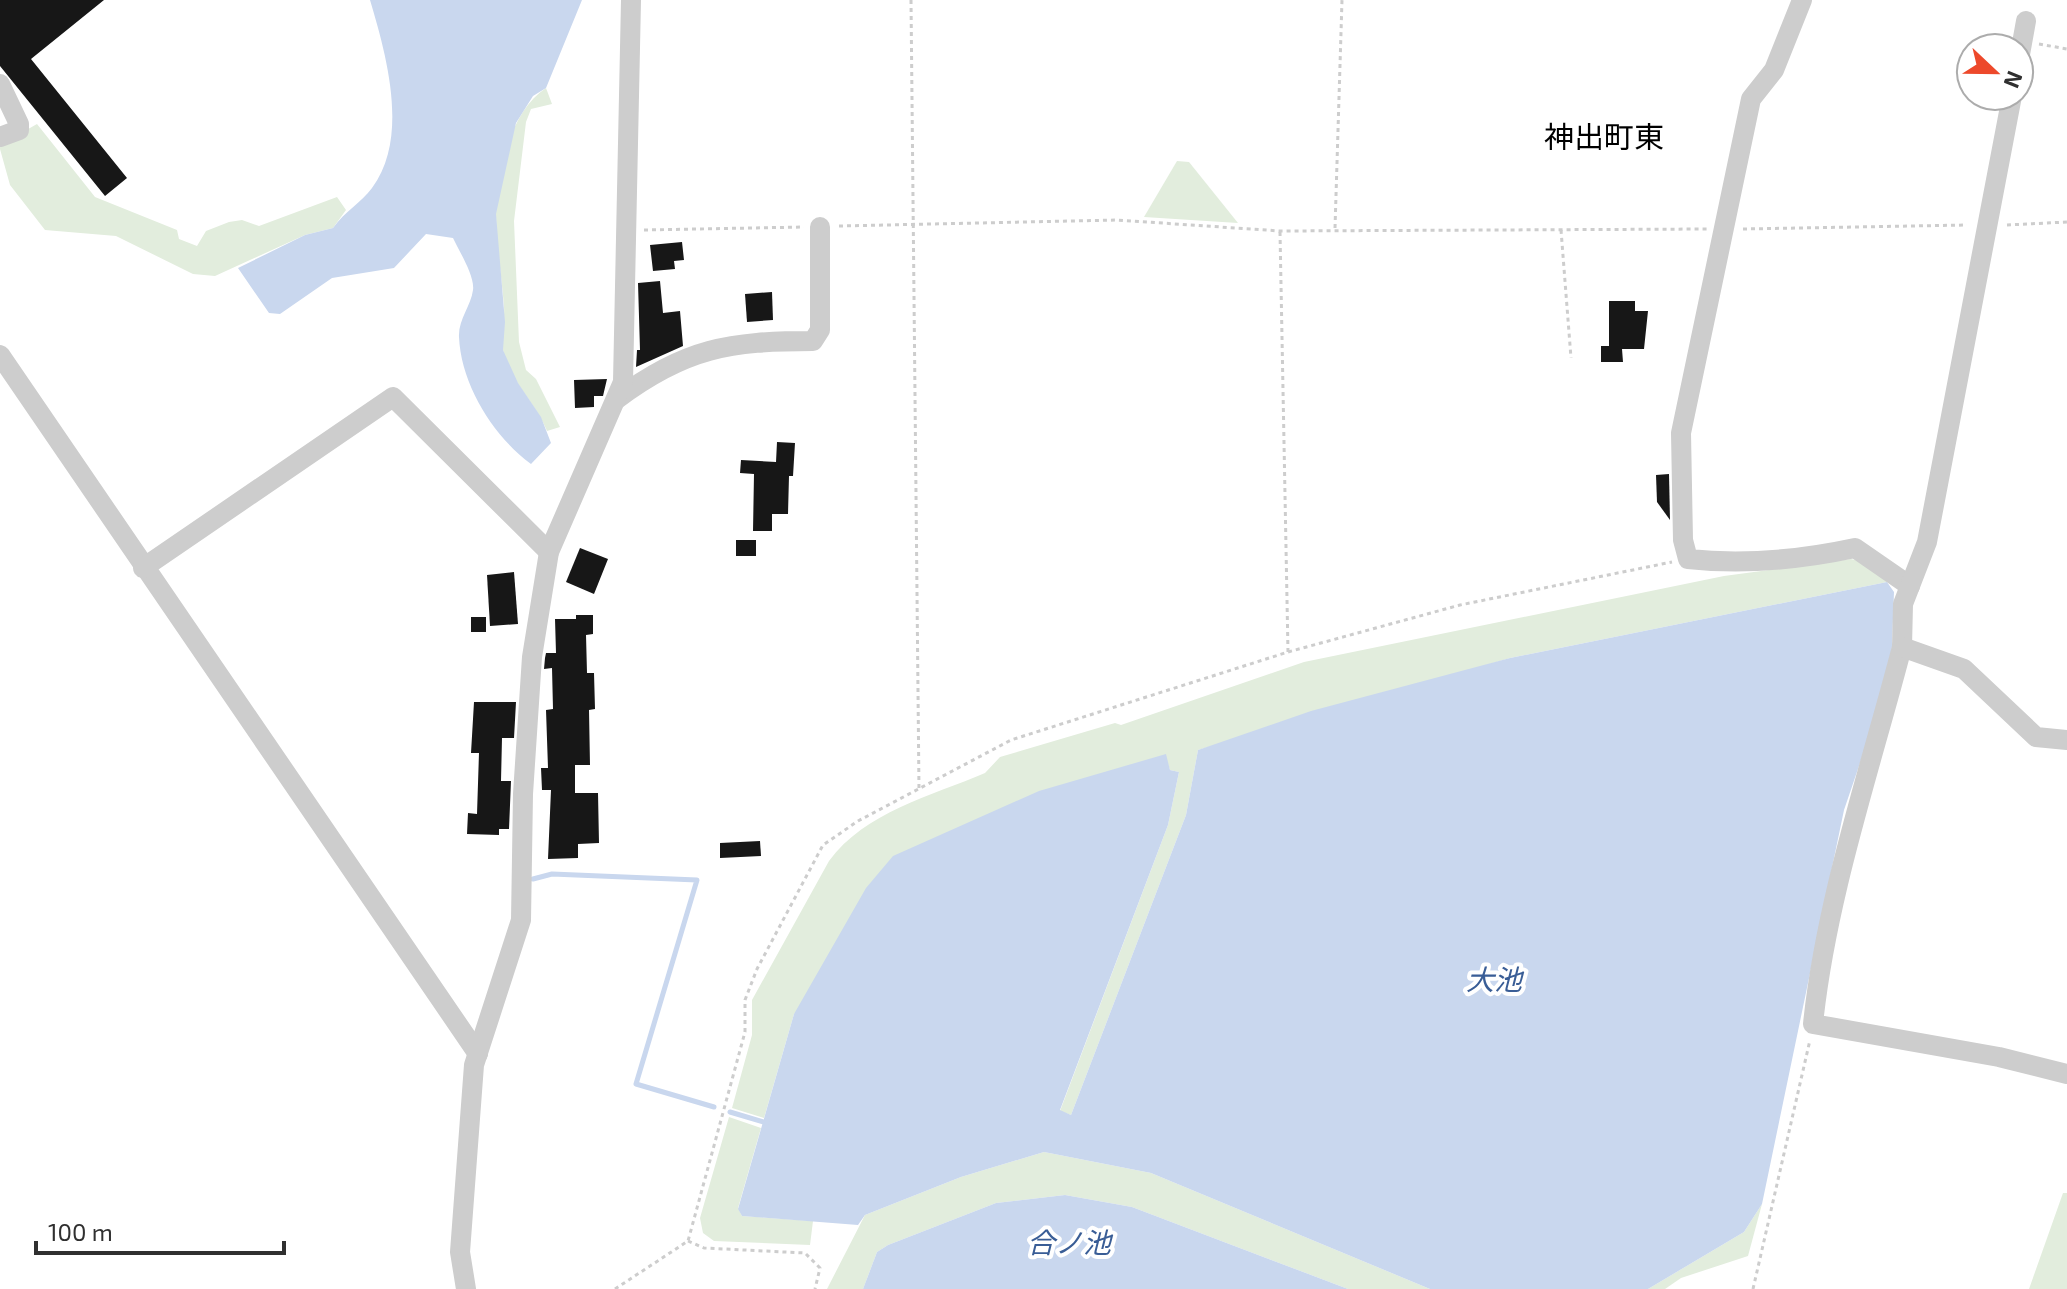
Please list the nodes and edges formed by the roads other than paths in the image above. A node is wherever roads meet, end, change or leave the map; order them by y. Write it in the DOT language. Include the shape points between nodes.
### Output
graph roads {
  1 [pos="631,0"];
  2 [pos="1802,0"];
  3 [pos="0,84"];
  4 [pos="2009,112"];
  5 [pos="0,137"];
  6 [pos="820,227"];
  7 [pos="0,355"];
  8 [pos="617,399"];
  9 [pos="549,552"];
  10 [pos="143,568"];
  11 [pos="1910,586"];
  12 [pos="1902,647"];
  13 [pos="2067,740"];
  14 [pos="478,1054"];
  15 [pos="2067,1074"];
  16 [pos="466,1289"];
  1 -- 8 [label="street" via="629,231 623,382"];
  2 -- 11 [label="street" via="1774,70 1751,99 1681,433 1683,540 1688,559 1727,563 1855,548"];
  3 -- 5 [label="street" via="19,124 19,130"];
  4 -- 11 [label="street" via="1927,542"];
  6 -- 8 [label="street" via="820,330 813,341 746,341 692,355"];
  7 -- 10 [label="street"];
  8 -- 9 [label="street"];
  9 -- 10 [label="street" via="393,397"];
  9 -- 14 [label="street" via="532,657 521,920"];
  10 -- 14 [label="street"];
  11 -- 12 [label="street" via="1903,604"];
  12 -- 13 [label="street" via="1964,669 2036,737"];
  12 -- 15 [label="street" via="1830,925 1813,1024"];
  14 -- 16 [label="street" via="460,1252"];
}
